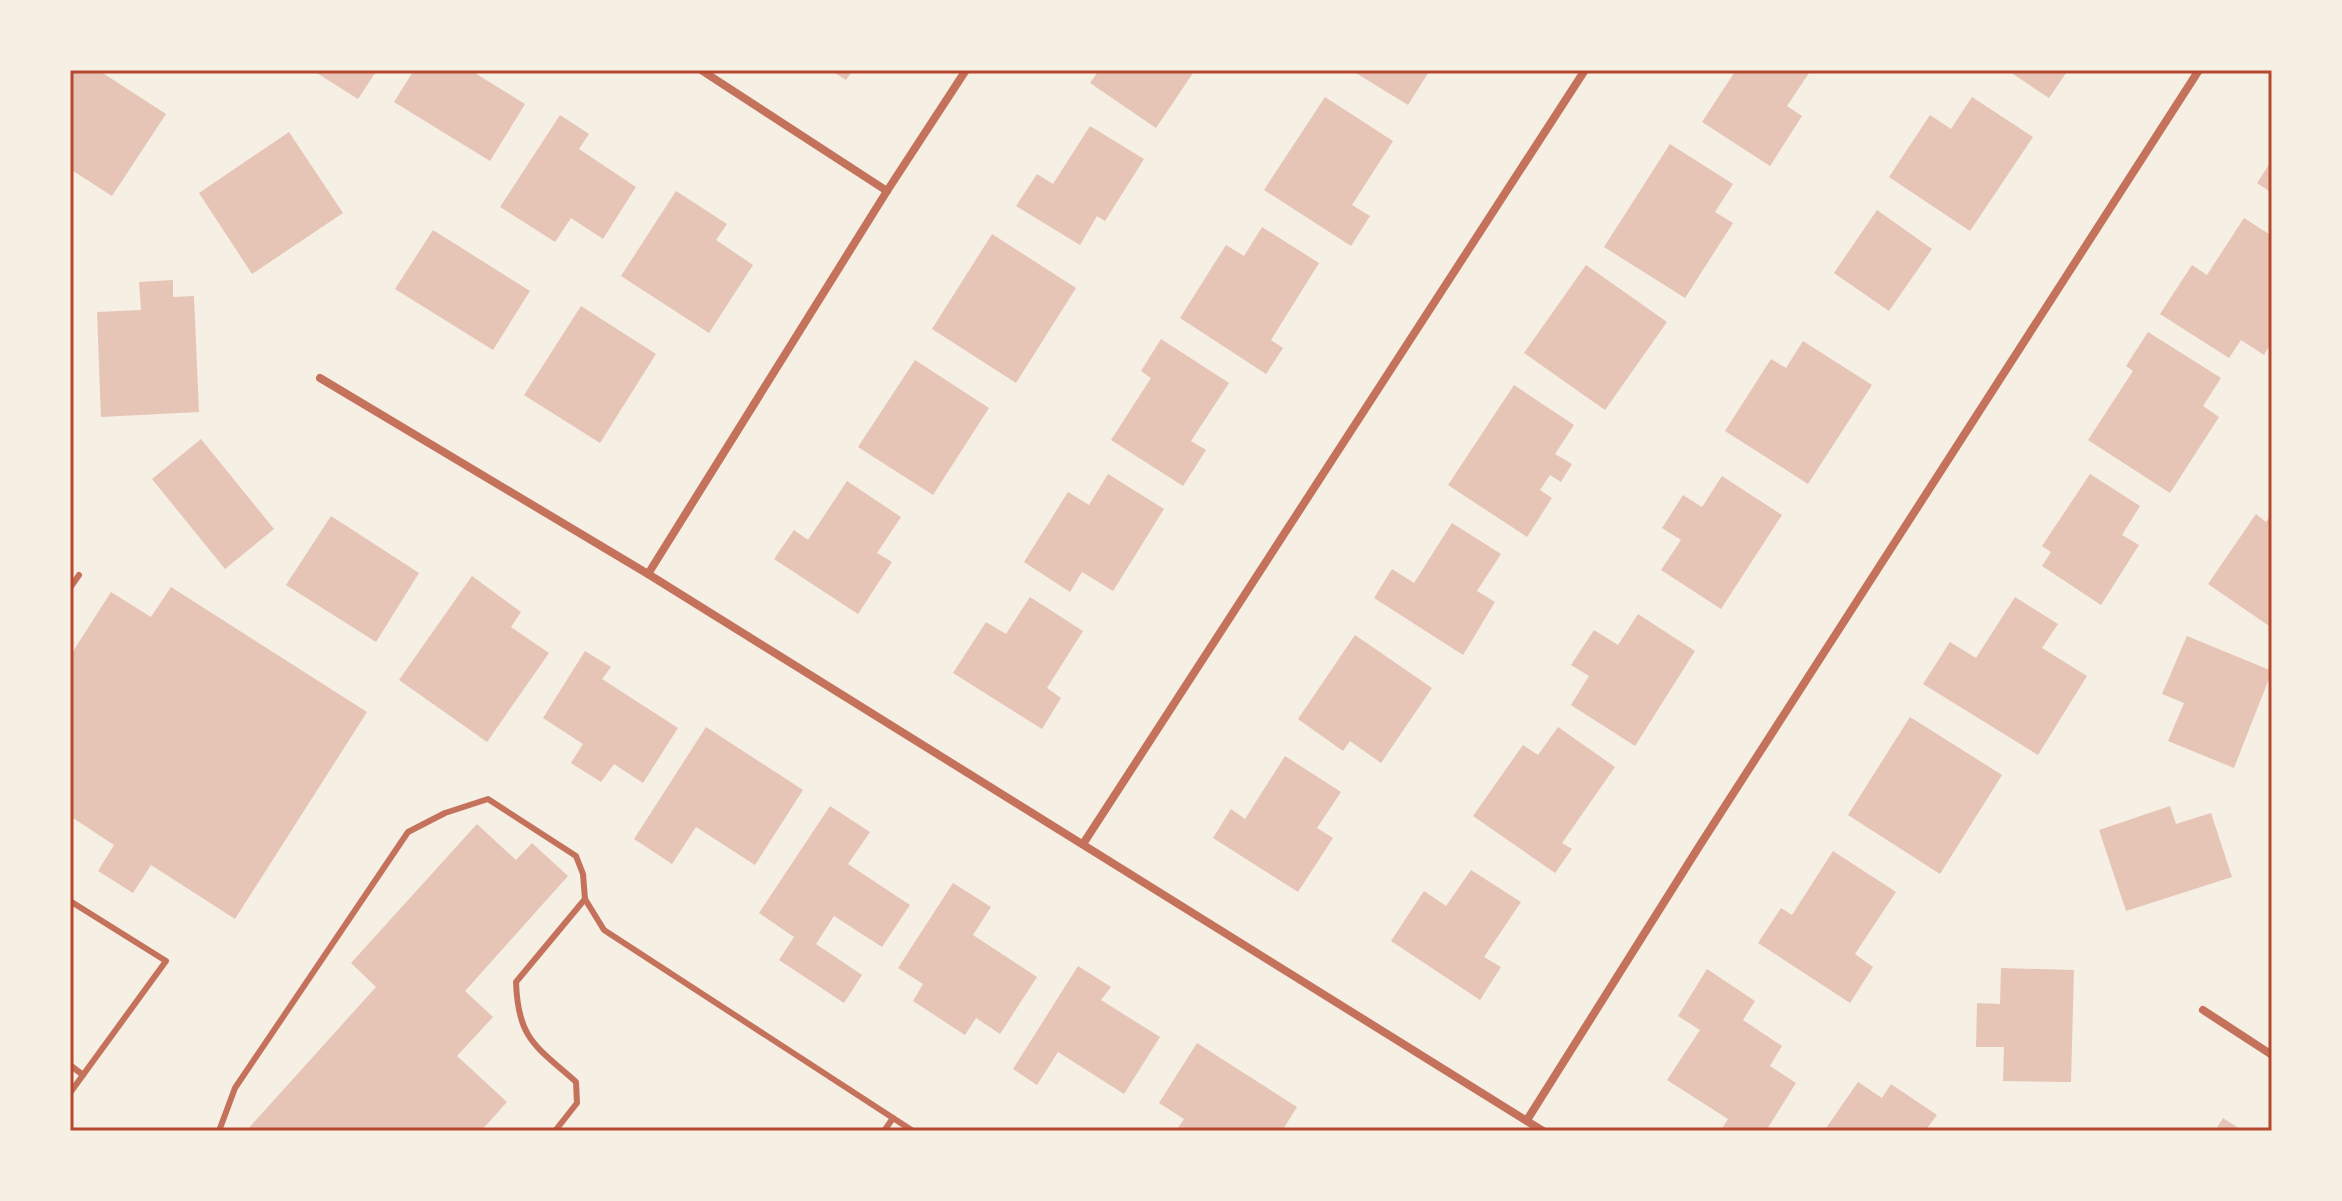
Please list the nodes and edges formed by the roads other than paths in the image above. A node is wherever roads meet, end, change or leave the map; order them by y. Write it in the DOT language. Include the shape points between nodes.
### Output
graph roads {
  1 [pos="701,70"];
  2 [pos="966,70"];
  3 [pos="1585,70"];
  4 [pos="2199,70"];
  5 [pos="887,191"];
  6 [pos="320,378"];
  7 [pos="648,574"];
  8 [pos="79,575"];
  9 [pos="70,588"];
  10 [pos="1083,844"];
  11 [pos="585,899"];
  12 [pos="70,901"];
  13 [pos="2203,1010"];
  14 [pos="2272,1055"];
  15 [pos="70,1065"];
  16 [pos="83,1075"];
  17 [pos="70,1093"];
  18 [pos="893,1118"];
  19 [pos="1527,1120"];
  20 [pos="219,1131"];
  21 [pos="555,1131"];
  22 [pos="884,1131"];
  23 [pos="913,1131"];
  24 [pos="1543,1131"];
  1 -- 5 [label="street"];
  2 -- 5 [label="street"];
  3 -- 10 [label="street"];
  4 -- 19 [label="street"];
  5 -- 7 [label="street"];
  6 -- 7 [label="street"];
  7 -- 10 [label="street"];
  8 -- 9 [label="lane"];
  10 -- 19 [label="street"];
  11 -- 18 [label="lane" via="604,930"];
  11 -- 20 [label="lane" via="576,856 488,799 408,832 235,1088"];
  11 -- 21 [label="lane" via="516,982 517,1009 530,1041 576,1082 577,1103"];
  12 -- 16 [label="lane" via="166,961"];
  13 -- 14 [label="street"];
  15 -- 16 [label="lane"];
  16 -- 17 [label="lane"];
  18 -- 22 [label="lane"];
  18 -- 23 [label="lane"];
  19 -- 24 [label="street"];
}
